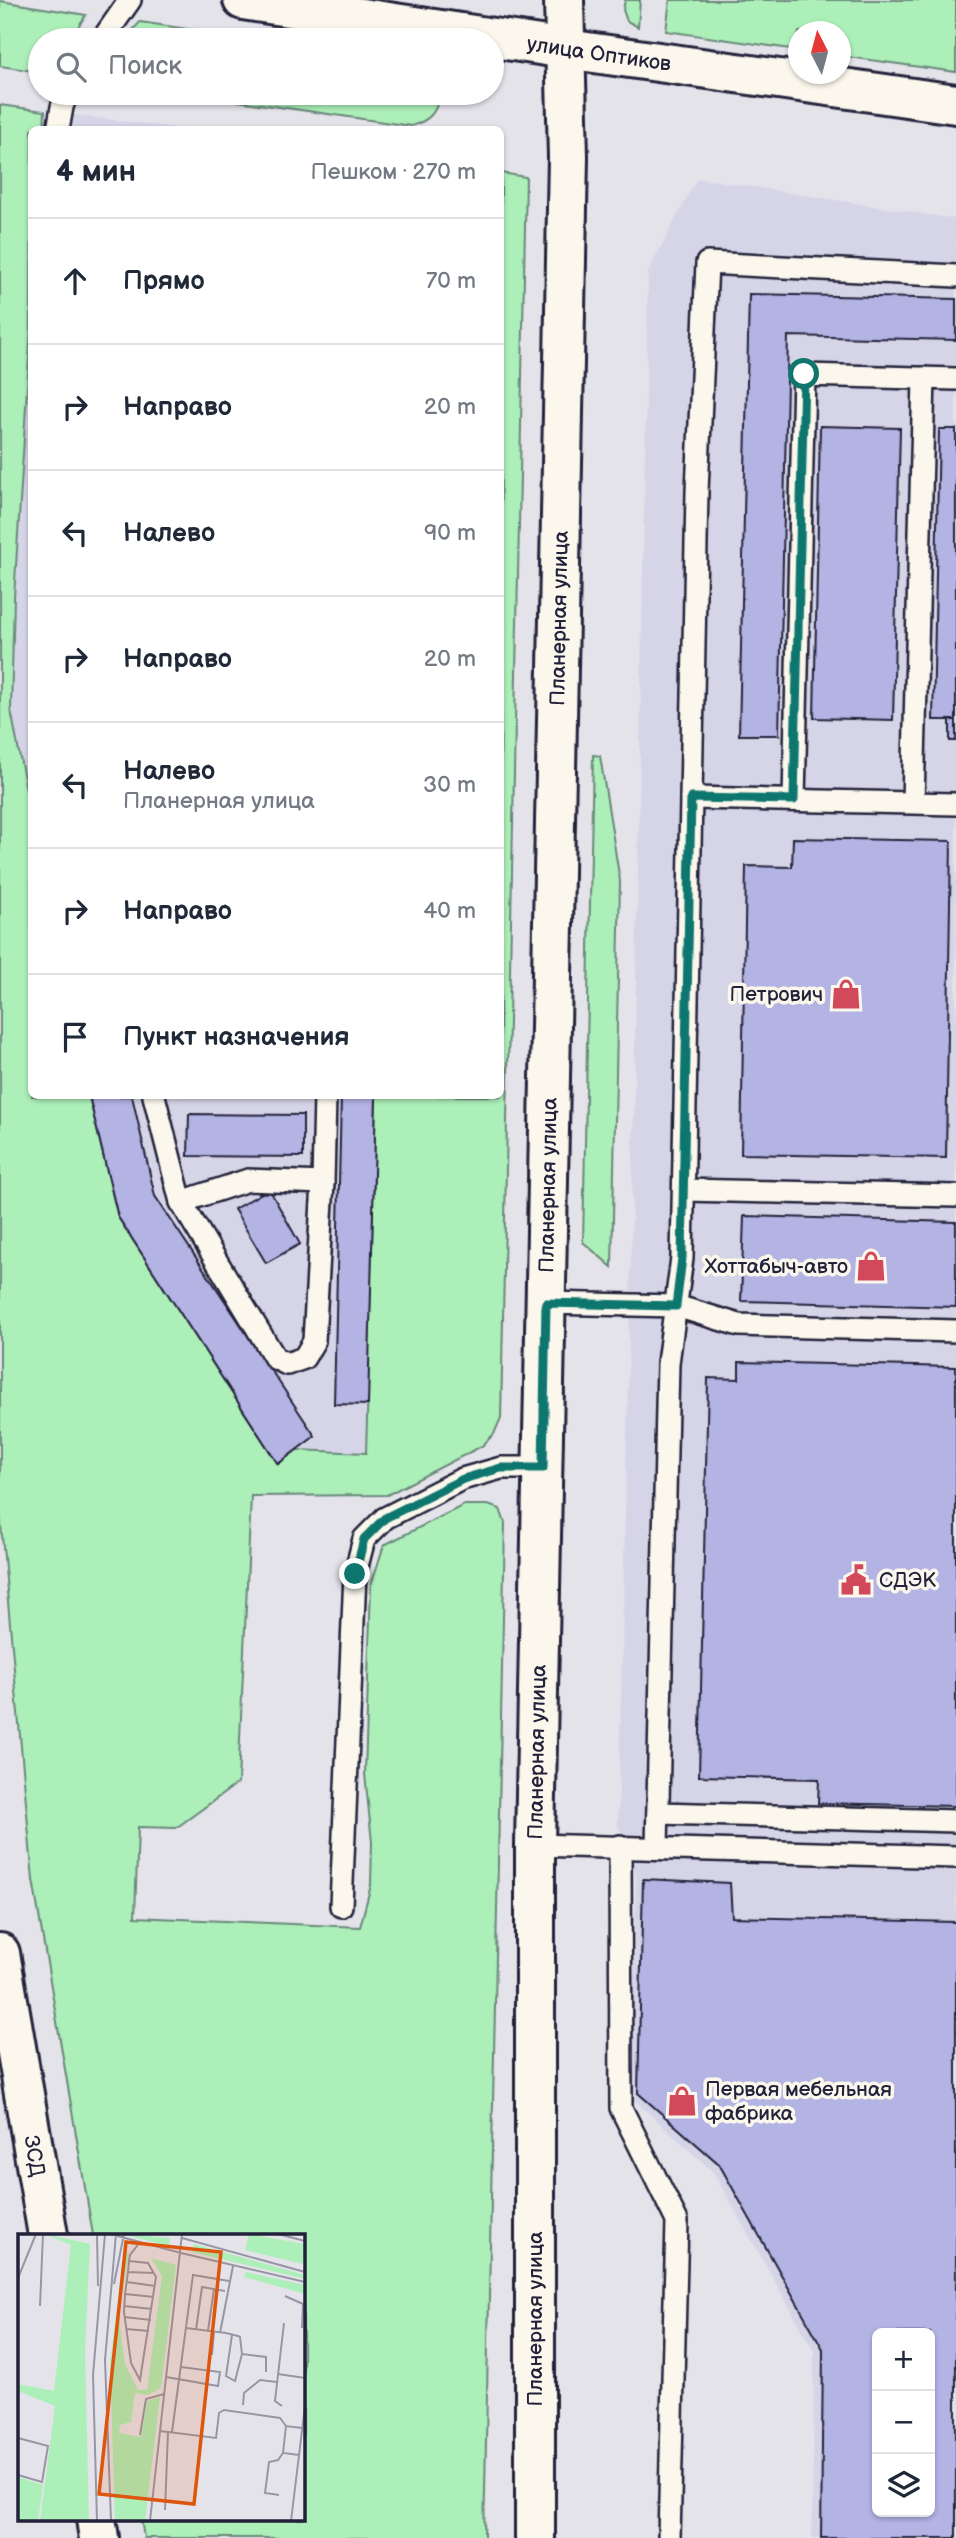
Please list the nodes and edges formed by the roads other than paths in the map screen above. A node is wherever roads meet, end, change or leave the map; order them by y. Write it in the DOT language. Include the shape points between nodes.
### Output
graph roads {
  1 [pos="130,0"];
  2 [pos="243,0"];
  3 [pos="564,0"];
  4 [pos="110,28"];
  5 [pos="428,28"];
  6 [pos="504,40"];
  7 [pos="566,49"];
  8 [pos="956,104"];
  9 [pos="63,105"];
  10 [pos="59,126"];
  11 [pos="956,276"];
  12 [pos="924,378"];
  13 [pos="956,379"];
  14 [pos="691,798"];
  15 [pos="794,800"];
  16 [pos="913,802"];
  17 [pos="956,804"];
  18 [pos="155,1099"];
  19 [pos="325,1099"];
  20 [pos="323,1183"];
  21 [pos="684,1190"];
  22 [pos="956,1196"];
  23 [pos="181,1202"];
  24 [pos="546,1303"];
  25 [pos="676,1306"];
  26 [pos="956,1331"];
  27 [pos="543,1468"];
  28 [pos="658,1812"];
  29 [pos="956,1821"];
  30 [pos="535,1845"];
  31 [pos="620,1846"];
  32 [pos="657,1847"];
  33 [pos="956,1857"];
  34 [pos="341,1906"];
  35 [pos="0,1953"];
  36 [pos="48,2234"];
  37 [pos="96,2520"];
  38 [pos="99,2538"];
  39 [pos="535,2538"];
  40 [pos="669,2538"];
  1 -- 4 [label="lane"];
  2 -- 5 [label="main road, улица Оптиков"];
  3 -- 7 [label="main road, Планерная улица"];
  6 -- 7 [label="main road, улица Оптиков"];
  7 -- 8 [label="main road, улица Оптиков"];
  7 -- 24 [label="main road, Планерная улица" via="568,157"];
  9 -- 10 [label="lane"];
  11 -- 14 [label="lane" via="707,263"];
  12 -- 13 [label="lane"];
  12 -- 15 [label="lane" via="804,374"];
  12 -- 16 [label="lane"];
  14 -- 15 [label="lane"];
  14 -- 21 [label="lane"];
  15 -- 16 [label="lane"];
  16 -- 17 [label="lane"];
  18 -- 23 [label="lane"];
  19 -- 20 [label="lane"];
  20 -- 23 [label="lane" via="248,1180"];
  20 -- 23 [label="lane" via="314,1341 304,1358 287,1364 275,1358"];
  21 -- 22 [label="lane"];
  21 -- 25 [label="lane"];
  24 -- 25 [label="lane"];
  24 -- 27 [label="main road, Планерная улица"];
  25 -- 26 [label="lane" via="739,1325"];
  25 -- 28 [label="lane" via="668,1363"];
  27 -- 30 [label="main road, Планерная улица"];
  27 -- 34 [label="lane" via="501,1468 463,1479 385,1518 364,1539 355,1574"];
  28 -- 29 [label="lane"];
  28 -- 32 [label="lane"];
  30 -- 31 [label="lane"];
  30 -- 39 [label="main road, Планерная улица"];
  31 -- 32 [label="lane"];
  31 -- 40 [label="lane" via="621,2108 677,2221"];
  32 -- 33 [label="lane"];
  35 -- 36 [label="main road, ЗСД"];
  37 -- 38 [label="main road"];
}
